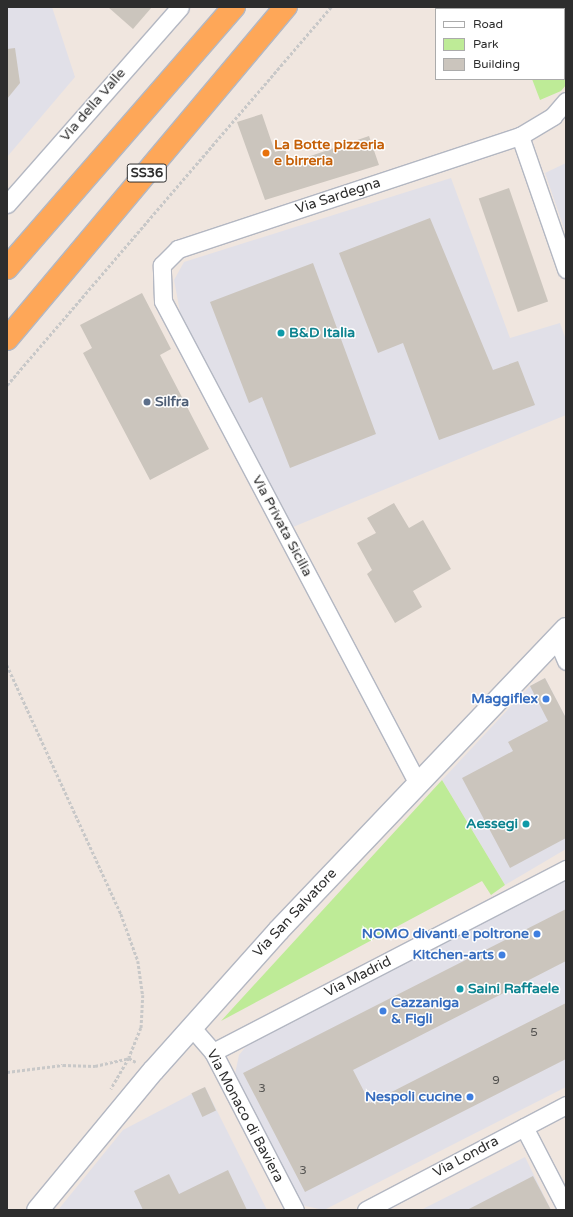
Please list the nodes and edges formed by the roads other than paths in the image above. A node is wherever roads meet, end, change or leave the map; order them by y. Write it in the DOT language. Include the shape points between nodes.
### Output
graph roads {
  1 [pos="180,7"];
  2 [pos="234,7"];
  3 [pos="286,7"];
  4 [pos="566,101"];
  5 [pos="520,136"];
  6 [pos="7,204"];
  7 [pos="162,265"];
  8 [pos="7,268"];
  9 [pos="566,269"];
  10 [pos="7,339"];
  11 [pos="561,632"];
  12 [pos="566,661"];
  13 [pos="417,782"];
  14 [pos="566,869"];
  15 [pos="193,1029"];
  16 [pos="213,1052"];
  17 [pos="566,1105"];
  18 [pos="524,1127"];
  19 [pos="294,1208"];
  20 [pos="566,1208"];
  21 [pos="37,1210"];
  22 [pos="366,1210"];
  1 -- 6 [label="street, Via della Valle"];
  2 -- 8 [label="highway, SS36"];
  3 -- 10 [label="highway, SS36"];
  4 -- 5 [label="street, Via Sardegna" via="553,116"];
  5 -- 7 [label="street, Via Sardegna" via="178,249"];
  5 -- 9 [label="street"];
  7 -- 13 [label="street, Via Privata Sicilia" via="163,301"];
  11 -- 12 [label="street"];
  11 -- 13 [label="street, Via San Salvatore"];
  13 -- 15 [label="street, Via San Salvatore" via="278,930"];
  14 -- 16 [label="street, Via Madrid"];
  15 -- 16 [label="street, Via Monaco di Baviera"];
  15 -- 21 [label="street, Via San Salvatore" via="153,1070"];
  16 -- 19 [label="street, Via Monaco di Baviera"];
  17 -- 18 [label="street, Via Londra"];
  18 -- 20 [label="street"];
  18 -- 22 [label="street, Via Londra"];
}
